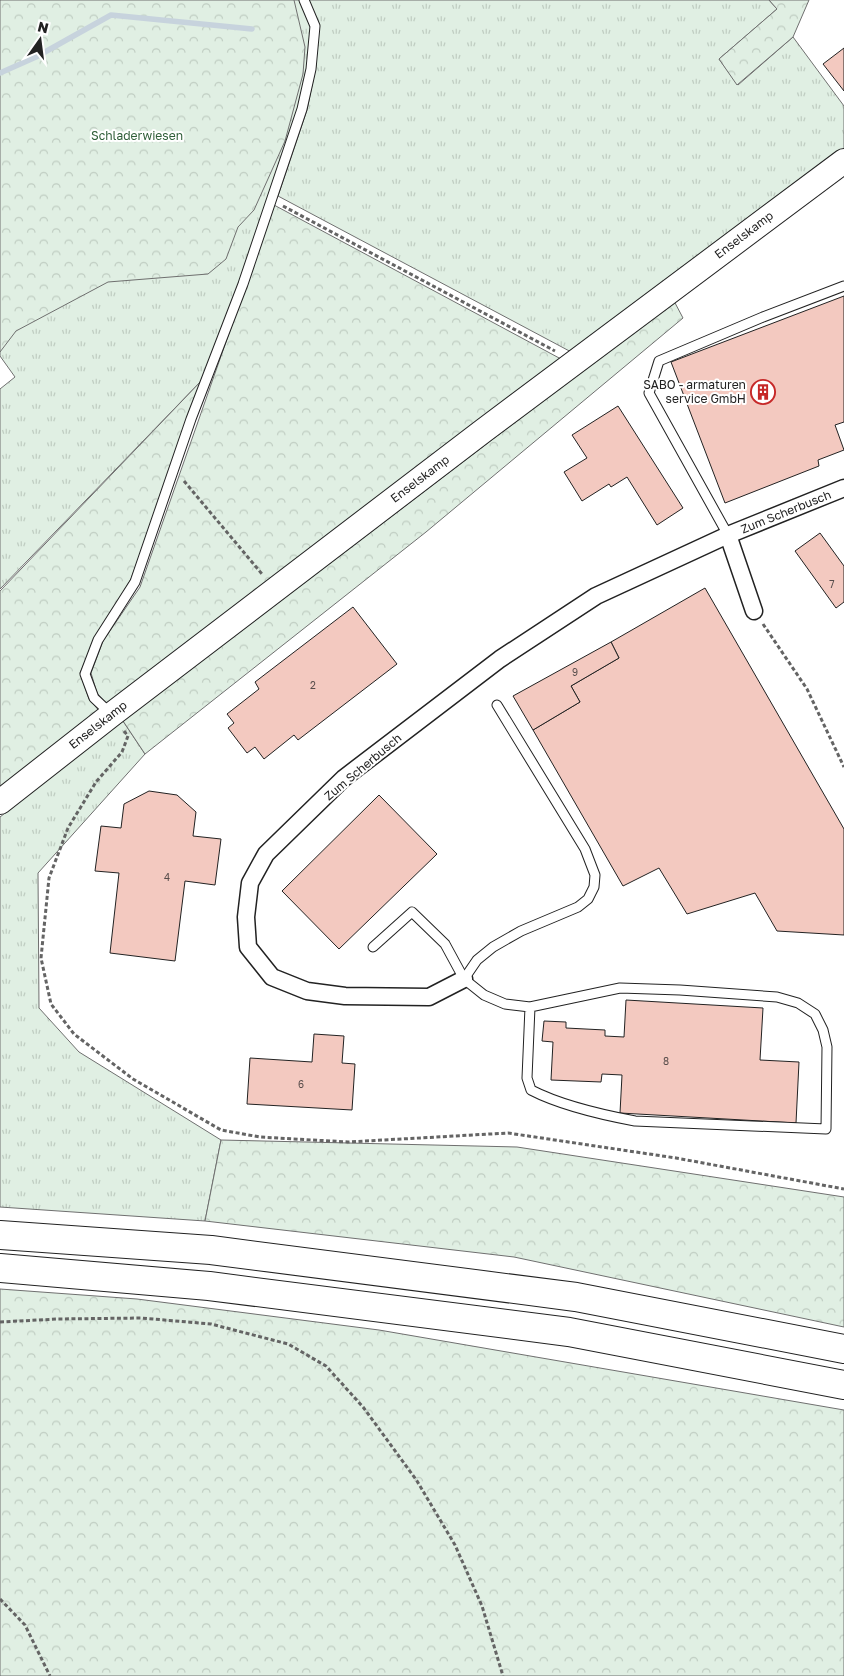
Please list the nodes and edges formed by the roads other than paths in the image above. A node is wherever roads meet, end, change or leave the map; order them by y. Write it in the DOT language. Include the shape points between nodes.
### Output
graph roads {
  1 [pos="304,0"];
  2 [pos="844,161"];
  3 [pos="844,286"];
  4 [pos="844,488"];
  5 [pos="728,535"];
  6 [pos="754,611"];
  7 [pos="497,705"];
  8 [pos="111,714"];
  9 [pos="0,802"];
  10 [pos="373,947"];
  11 [pos="464,979"];
  12 [pos="530,1007"];
  13 [pos="0,1235"];
  14 [pos="0,1268"];
  15 [pos="844,1349"];
  16 [pos="844,1385"];
  1 -- 8 [label="lane" via="315,26 312,69 302,109 243,284 191,419 135,582 98,640 85,674 94,698"];
  2 -- 8 [label="main road, Enselskamp"];
  3 -- 5 [label="lane" via="659,361 649,393"];
  4 -- 5 [label="street, Zum Scherbusch"];
  5 -- 6 [label="street, Zum Scherbusch"];
  5 -- 11 [label="street, Zum Scherbusch" via="596,596 500,659 344,778 266,854 250,883 246,916 248,947 272,977 307,991 345,996 429,997"];
  7 -- 11 [label="lane" via="584,849 596,875 588,899 578,907 521,931 493,947 477,960"];
  8 -- 9 [label="main road, Enselskamp"];
  10 -- 11 [label="lane" via="412,912 444,944"];
  11 -- 12 [label="lane" via="484,995 505,1004"];
  12 -- 12 [label="lane" via="620,988 777,997 798,1003 814,1014 823,1030 827,1047 826,1129 635,1121 544,1097 531,1090 527,1078"];
  13 -- 15 [label="highway" via="211,1250 576,1296"];
  14 -- 16 [label="highway" via="209,1286 569,1332"];
}
